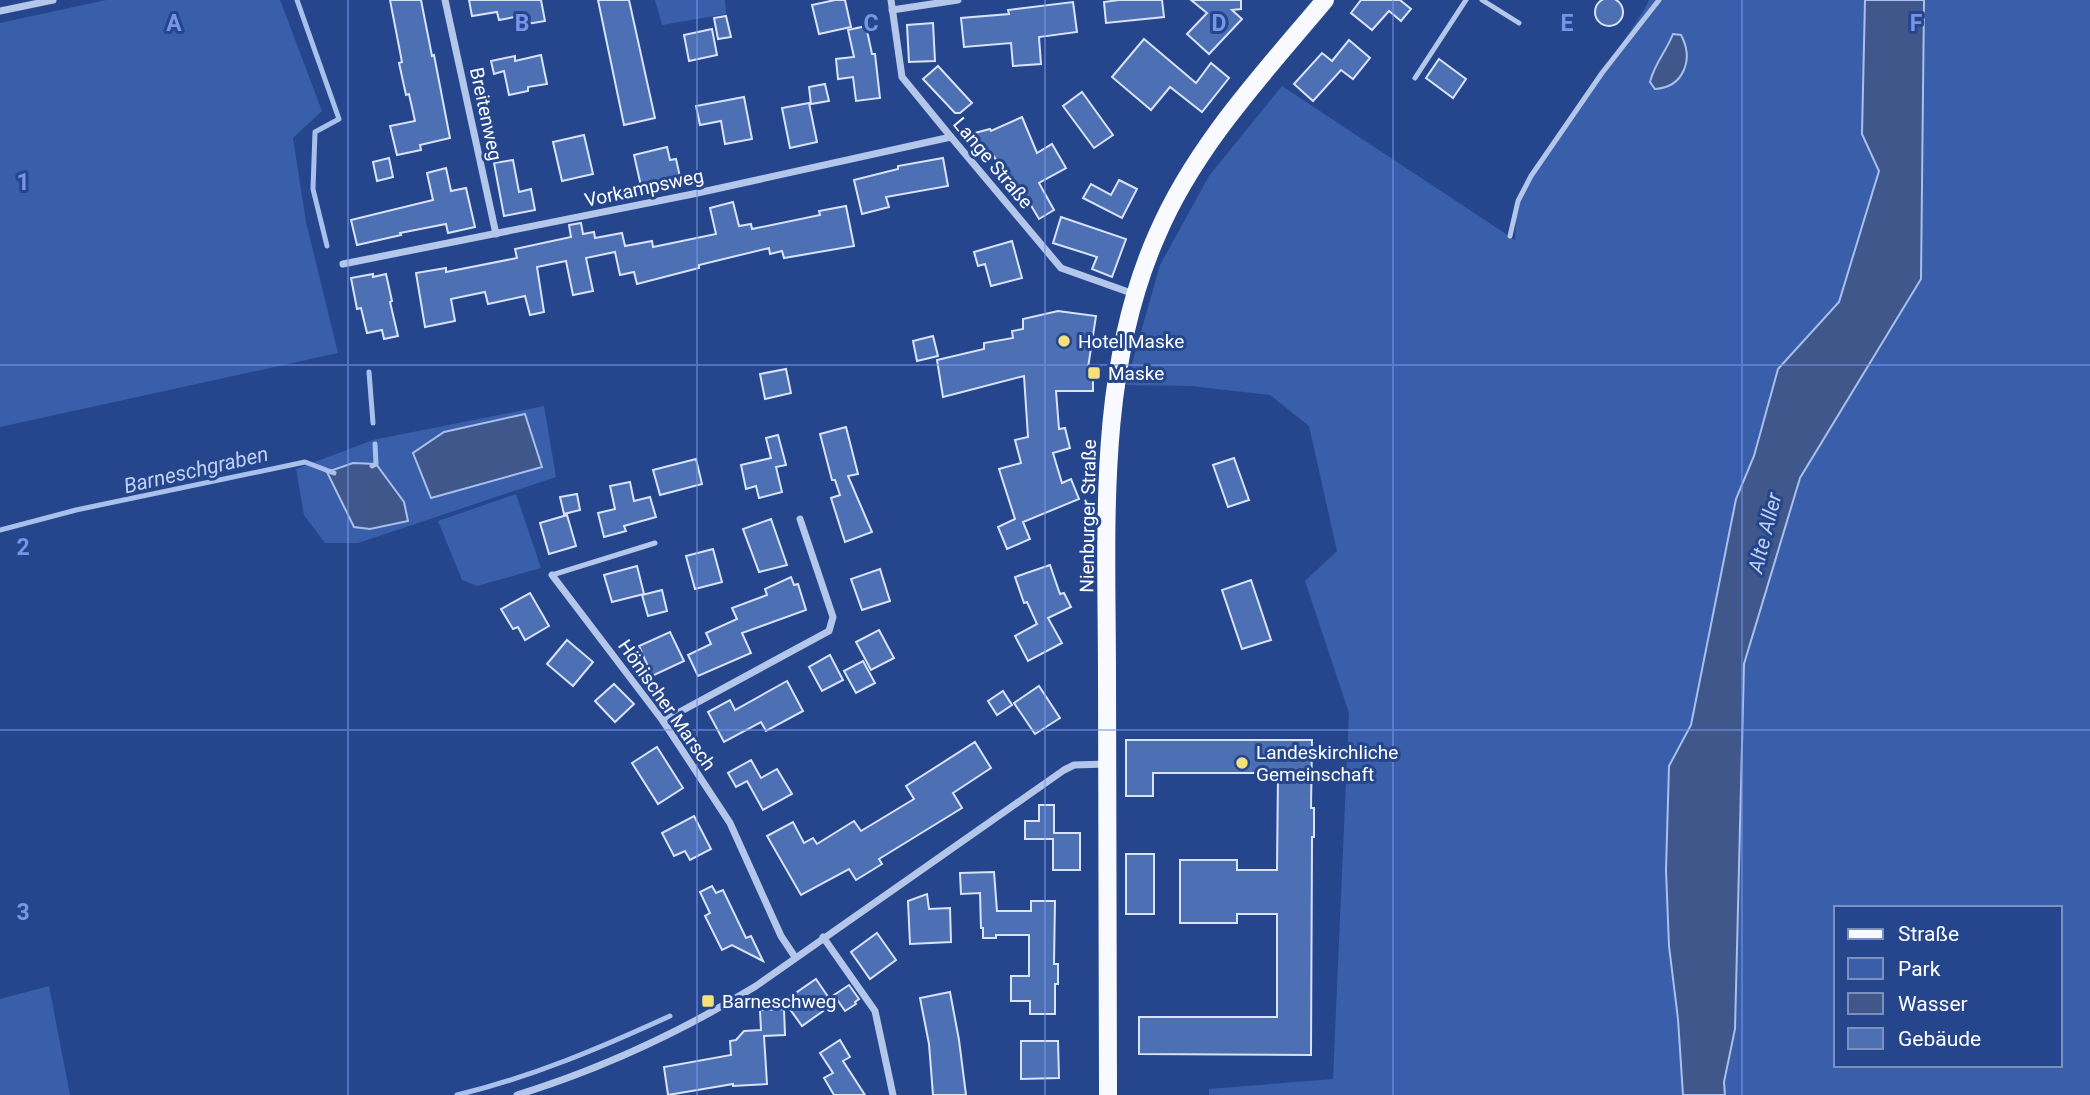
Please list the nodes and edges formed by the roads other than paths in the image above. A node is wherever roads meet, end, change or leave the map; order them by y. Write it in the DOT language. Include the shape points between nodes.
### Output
graph roads {
  1 [pos="53,0"];
  2 [pos="445,0"];
  3 [pos="891,0"];
  4 [pos="958,0"];
  5 [pos="1325,0"];
  6 [pos="1466,0"];
  7 [pos="1482,0"];
  8 [pos="1659,0"];
  9 [pos="892,10"];
  10 [pos="0,11"];
  11 [pos="1519,23"];
  12 [pos="1415,78"];
  13 [pos="951,137"];
  14 [pos="496,234"];
  15 [pos="1510,236"];
  16 [pos="343,264"];
  17 [pos="1134,294"];
  18 [pos="800,519"];
  19 [pos="655,543"];
  20 [pos="552,575"];
  21 [pos="663,721"];
  22 [pos="1107,764"];
  23 [pos="823,937"];
  24 [pos="795,957"];
  25 [pos="517,1095"];
  26 [pos="893,1095"];
  27 [pos="1108,1095"];
  1 -- 10 [label="street"];
  2 -- 14 [label="street, Breitenweg"];
  3 -- 9 [label="street, Lange Straße"];
  4 -- 9 [label="street"];
  5 -- 17 [label="main road, Nienburger Straße" via="1240,101 1195,164 1157,234"];
  6 -- 12 [label="lane"];
  7 -- 11 [label="lane"];
  8 -- 15 [label="lane" via="1531,176 1518,201"];
  9 -- 13 [label="street, Lange Straße" via="902,77"];
  13 -- 14 [label="street, Vorkampsweg"];
  13 -- 17 [label="street, Lange Straße" via="1061,268"];
  14 -- 16 [label="street, Vorkampsweg"];
  17 -- 22 [label="main road, Nienburger Straße" via="1121,355 1109,461"];
  18 -- 21 [label="street" via="833,617 829,631"];
  19 -- 20 [label="lane, Hönischer Marsch"];
  20 -- 21 [label="street, Hönischer Marsch"];
  21 -- 24 [label="street, Hönischer Marsch" via="730,823 780,936"];
  22 -- 23 [label="street" via="1073,765 1064,770"];
  22 -- 27 [label="main road, Nienburger Straße"];
  23 -- 24 [label="street"];
  23 -- 26 [label="street" via="875,1011"];
  24 -- 25 [label="street" via="684,1028"];
}
